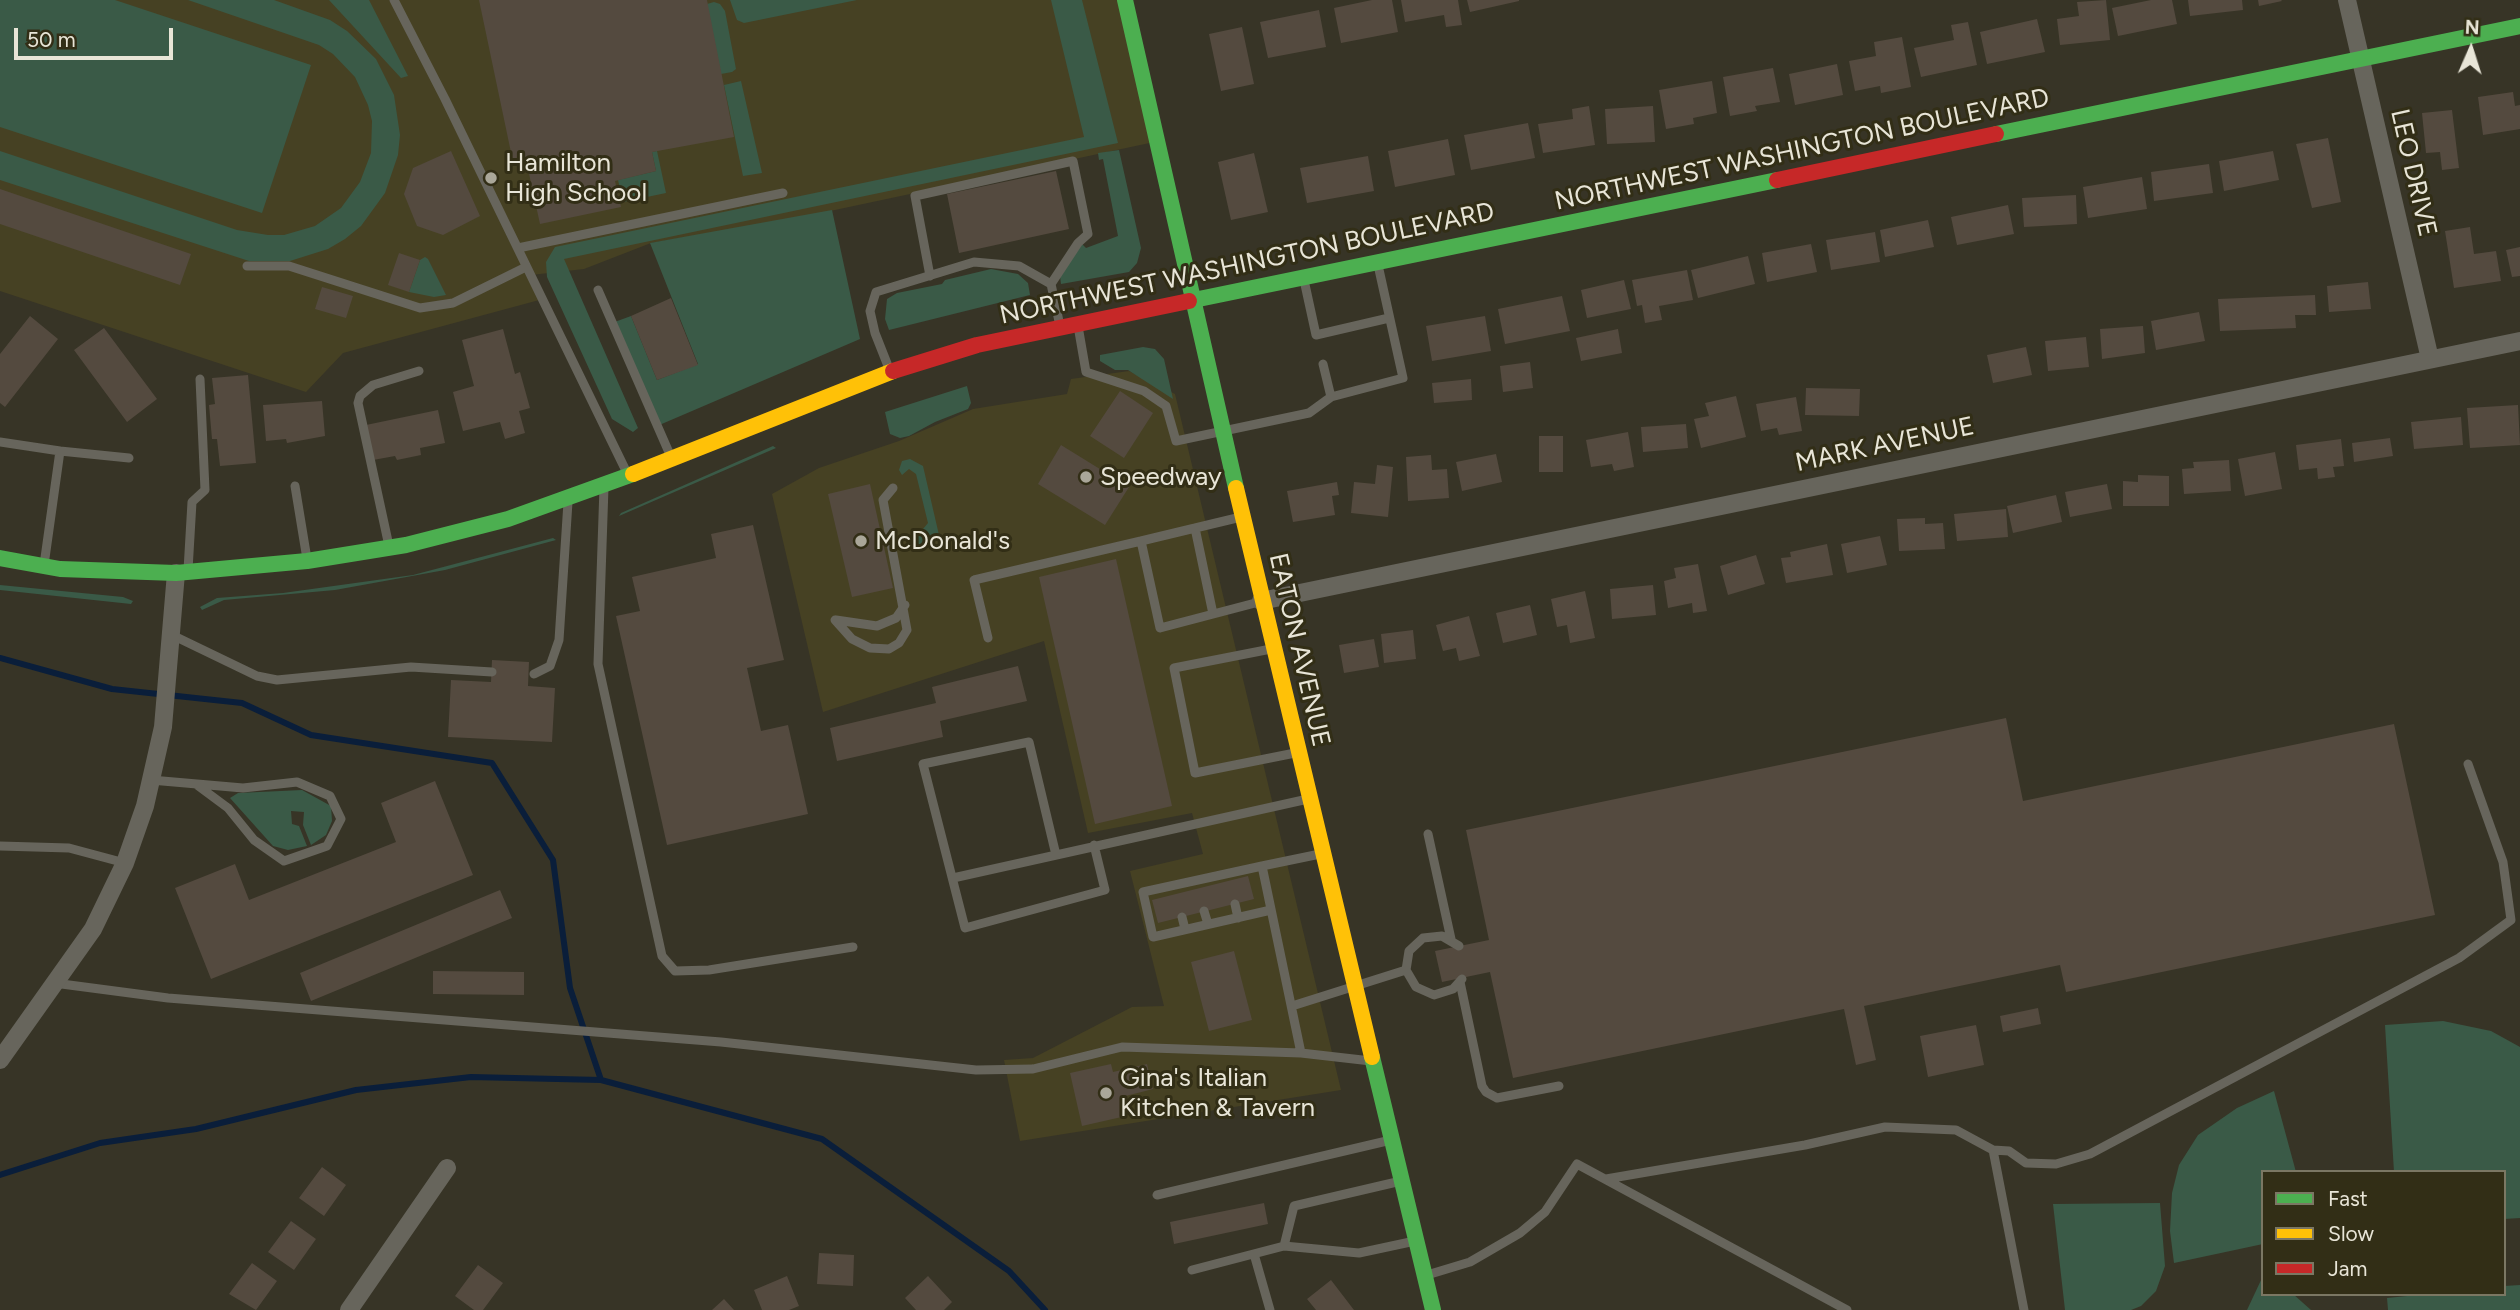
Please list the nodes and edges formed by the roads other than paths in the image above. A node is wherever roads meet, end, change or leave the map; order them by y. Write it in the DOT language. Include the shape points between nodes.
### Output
graph roads {
  1 [pos="394,0"];
  2 [pos="1125,0"];
  3 [pos="2347,0"];
  4 [pos="2520,26"];
  5 [pos="2359,61"];
  6 [pos="783,193"];
  7 [pos="518,248"];
  8 [pos="1378,262"];
  9 [pos="247,266"];
  10 [pos="526,267"];
  11 [pos="933,275"];
  12 [pos="1303,277"];
  13 [pos="1051,284"];
  14 [pos="598,290"];
  15 [pos="1195,299"];
  16 [pos="1389,318"];
  17 [pos="1078,324"];
  18 [pos="1060,328"];
  19 [pos="2520,341"];
  20 [pos="2430,359"];
  21 [pos="1323,364"];
  22 [pos="419,371"];
  23 [pos="891,371"];
  24 [pos="200,379"];
  25 [pos="1331,397"];
  26 [pos="1223,430"];
  27 [pos="0,442"];
  28 [pos="60,451"];
  29 [pos="129,458"];
  30 [pos="671,458"];
  31 [pos="629,476"];
  32 [pos="604,485"];
  33 [pos="295,486"];
  34 [pos="893,488"];
  35 [pos="568,498"];
  36 [pos="1242,517"];
  37 [pos="1195,528"];
  38 [pos="1141,541"];
  39 [pos="389,548"];
  40 [pos="0,558"];
  41 [pos="307,561"];
  42 [pos="44,566"];
  43 [pos="182,572"];
  44 [pos="1261,601"];
  45 [pos="905,605"];
  46 [pos="1213,614"];
  47 [pos="172,635"];
  48 [pos="988,638"];
  49 [pos="1272,648"];
  50 [pos="492,672"];
  51 [pos="534,674"];
  52 [pos="1298,753"];
  53 [pos="2468,764"];
  54 [pos="151,780"];
  55 [pos="197,785"];
  56 [pos="1309,799"];
  57 [pos="1428,834"];
  58 [pos="1094,845"];
  59 [pos="0,846"];
  60 [pos="1323,853"];
  61 [pos="1056,855"];
  62 [pos="125,863"];
  63 [pos="1262,866"];
  64 [pos="953,878"];
  65 [pos="1235,904"];
  66 [pos="1271,910"];
  67 [pos="1205,911"];
  68 [pos="1182,917"];
  69 [pos="1238,918"];
  70 [pos="1208,924"];
  71 [pos="1185,929"];
  72 [pos="853,947"];
  73 [pos="1406,970"];
  74 [pos="54,983"];
  75 [pos="1356,987"];
  76 [pos="1292,1006"];
  77 [pos="1301,1053"];
  78 [pos="0,1060"];
  79 [pos="1374,1061"];
  80 [pos="1559,1087"];
  81 [pos="1393,1139"];
  82 [pos="1993,1150"];
  83 [pos="447,1168"];
  84 [pos="1606,1179"];
  85 [pos="1403,1181"];
  86 [pos="1157,1195"];
  87 [pos="1417,1240"];
  88 [pos="1284,1245"];
  89 [pos="1254,1254"];
  90 [pos="1192,1270"];
  91 [pos="1425,1276"];
  92 [pos="349,1310"];
  93 [pos="1270,1310"];
  94 [pos="1433,1310"];
  95 [pos="1847,1310"];
  96 [pos="2024,1310"];
  1 -- 7 [label="lane"];
  2 -- 15 [label="main road, EATON AVENUE"];
  3 -- 5 [label="street, LEO DRIVE"];
  4 -- 5 [label="main road, NORTHWEST WASHINGTON BOULEVARD"];
  5 -- 8 [label="main road, NORTHWEST WASHINGTON BOULEVARD"];
  5 -- 20 [label="street, LEO DRIVE"];
  6 -- 7 [label="lane"];
  7 -- 10 [label="lane"];
  8 -- 12 [label="main road, NORTHWEST WASHINGTON BOULEVARD"];
  8 -- 16 [label="lane"];
  9 -- 10 [label="lane" via="289,266 420,308 453,303"];
  10 -- 31 [label="lane"];
  11 -- 13 [label="lane" via="974,262 1019,266"];
  11 -- 13 [label="lane" via="915,196 1073,161 1088,233"];
  11 -- 23 [label="lane" via="876,292 870,311"];
  12 -- 15 [label="main road, NORTHWEST WASHINGTON BOULEVARD"];
  12 -- 16 [label="lane" via="1317,340"];
  13 -- 18 [label="lane"];
  14 -- 30 [label="lane"];
  15 -- 17 [label="main road, NORTHWEST WASHINGTON BOULEVARD"];
  15 -- 26 [label="main road, EATON AVENUE"];
  16 -- 25 [label="lane" via="1403,378"];
  17 -- 18 [label="main road, NORTHWEST WASHINGTON BOULEVARD"];
  17 -- 26 [label="lane" via="1086,372 1144,391 1166,406 1176,441"];
  18 -- 23 [label="main road, NORTHWEST WASHINGTON BOULEVARD" via="977,345"];
  19 -- 20 [label="street, MARK AVENUE"];
  20 -- 44 [label="street, MARK AVENUE"];
  21 -- 25 [label="lane"];
  22 -- 39 [label="lane" via="373,386 358,403"];
  23 -- 30 [label="main road, NORTHWEST WASHINGTON BOULEVARD"];
  24 -- 43 [label="lane" via="205,490 192,502"];
  25 -- 26 [label="lane" via="1309,413"];
  26 -- 36 [label="main road, EATON AVENUE"];
  27 -- 28 [label="lane"];
  28 -- 29 [label="lane"];
  28 -- 42 [label="lane"];
  30 -- 31 [label="main road, NORTHWEST WASHINGTON BOULEVARD"];
  31 -- 32 [label="main road, NORTHWEST WASHINGTON BOULEVARD"];
  32 -- 35 [label="main road, NORTHWEST WASHINGTON BOULEVARD"];
  32 -- 72 [label="lane" via="598,664 662,956 675,971 709,970"];
  33 -- 41 [label="lane"];
  34 -- 45 [label="lane" via="883,500"];
  35 -- 39 [label="main road, NORTHWEST WASHINGTON BOULEVARD" via="508,519"];
  35 -- 51 [label="lane" via="559,640 550,666"];
  36 -- 37 [label="lane"];
  36 -- 44 [label="main road, EATON AVENUE"];
  37 -- 38 [label="lane"];
  37 -- 46 [label="lane"];
  38 -- 46 [label="lane" via="1160,628"];
  38 -- 48 [label="lane" via="974,580"];
  39 -- 41 [label="main road, NORTHWEST WASHINGTON BOULEVARD"];
  40 -- 42 [label="main road, NORTHWEST WASHINGTON BOULEVARD"];
  41 -- 43 [label="main road, NORTHWEST WASHINGTON BOULEVARD"];
  42 -- 43 [label="main road, NORTHWEST WASHINGTON BOULEVARD"];
  43 -- 47 [label="street"];
  44 -- 46 [label="lane"];
  44 -- 49 [label="main road, EATON AVENUE"];
  45 -- 45 [label="lane" via="908,630 889,649 870,648 852,639 835,620 877,626 896,618"];
  47 -- 50 [label="lane" via="257,676 277,680 411,667"];
  47 -- 54 [label="street" via="163,727"];
  49 -- 52 [label="main road, EATON AVENUE"];
  49 -- 52 [label="lane" via="1174,668 1195,773"];
  52 -- 56 [label="main road, EATON AVENUE"];
  53 -- 82 [label="lane" via="2503,862 2511,920 2459,958 2090,1154 2046,1164 2026,1163 2009,1151"];
  54 -- 55 [label="lane"];
  54 -- 62 [label="street"];
  55 -- 55 [label="lane" via="228,808 254,840 284,861 327,846 341,819 330,796 297,782 243,788"];
  56 -- 58 [label="lane"];
  56 -- 60 [label="main road, EATON AVENUE"];
  57 -- 73 [label="lane" via="1455,943 1442,936 1423,938 1409,951"];
  58 -- 61 [label="lane"];
  58 -- 64 [label="lane" via="1105,890 965,928"];
  59 -- 62 [label="lane" via="69,848"];
  60 -- 63 [label="lane"];
  60 -- 75 [label="main road, EATON AVENUE"];
  61 -- 64 [label="lane"];
  61 -- 64 [label="lane" via="1029,743 923,764"];
  62 -- 74 [label="street" via="93,929"];
  63 -- 66 [label="lane"];
  63 -- 71 [label="lane" via="1175,890 1143,892 1153,937"];
  65 -- 69 [label="lane"];
  66 -- 69 [label="lane"];
  66 -- 76 [label="lane"];
  67 -- 70 [label="lane"];
  68 -- 71 [label="lane"];
  69 -- 70 [label="lane"];
  70 -- 71 [label="lane"];
  73 -- 75 [label="lane"];
  73 -- 80 [label="lane" via="1424,993 1444,993 1461,980 1486,1092 1497,1098"];
  74 -- 77 [label="lane" via="168,998 667,1037 976,1070 1033,1069 1122,1047"];
  74 -- 78 [label="street"];
  75 -- 76 [label="lane"];
  75 -- 79 [label="main road, EATON AVENUE"];
  76 -- 77 [label="lane"];
  77 -- 79 [label="lane"];
  79 -- 81 [label="main road, EATON AVENUE"];
  81 -- 85 [label="main road, EATON AVENUE"];
  81 -- 86 [label="lane"];
  82 -- 84 [label="lane" via="1956,1130 1885,1127"];
  82 -- 96 [label="lane"];
  83 -- 92 [label="street"];
  84 -- 91 [label="lane" via="1577,1164 1545,1212 1520,1233 1470,1262"];
  84 -- 95 [label="lane"];
  85 -- 87 [label="main road, EATON AVENUE"];
  85 -- 88 [label="lane" via="1294,1206"];
  87 -- 88 [label="lane" via="1359,1253"];
  87 -- 91 [label="main road, EATON AVENUE"];
  88 -- 89 [label="lane"];
  89 -- 90 [label="lane"];
  89 -- 93 [label="lane"];
  91 -- 94 [label="main road, EATON AVENUE"];
}
